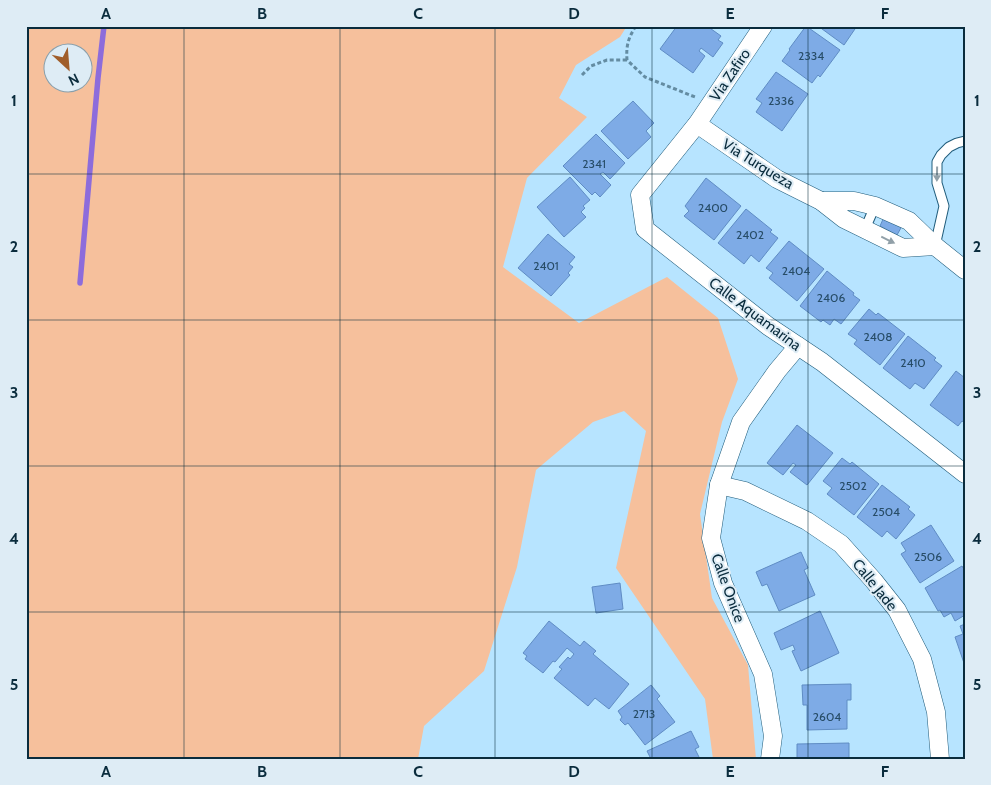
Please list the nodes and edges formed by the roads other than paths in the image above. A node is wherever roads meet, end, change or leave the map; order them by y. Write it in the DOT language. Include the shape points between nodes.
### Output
graph roads {
  1 [pos="763,26"];
  2 [pos="697,124"];
  3 [pos="965,141"];
  4 [pos="820,202"];
  5 [pos="875,206"];
  6 [pos="865,229"];
  7 [pos="935,246"];
  8 [pos="965,270"];
  9 [pos="798,346"];
  10 [pos="965,474"];
  11 [pos="719,485"];
  12 [pos="770,759"];
  13 [pos="940,759"];
  1 -- 2 [label="street, Via Zafiro"];
  2 -- 4 [label="street, Via Turqueza" via="777,179"];
  2 -- 9 [label="street, Calle Aquamarina" via="640,195 645,229"];
  3 -- 7 [label="lane, one-way" via="949,147 938,162 936,183 944,206"];
  4 -- 5 [label="street, Via Turqueza" via="854,201"];
  4 -- 6 [label="street, Via Turqueza"];
  5 -- 6 [label="lane"];
  5 -- 7 [label="street, Via Turqueza" via="909,221"];
  6 -- 7 [label="street, Via Turqueza, one-way" via="903,248"];
  7 -- 8 [label="street, Via Turqueza"];
  9 -- 10 [label="street, Calle Aquamarina"];
  9 -- 11 [label="street, Calle Onice" via="742,422"];
  11 -- 12 [label="street, Calle Onice" via="711,538 723,582 763,674 773,736"];
  11 -- 13 [label="street, Calle Jade" via="745,491 807,521 841,544 874,581 897,610 922,659 936,712"];
}
